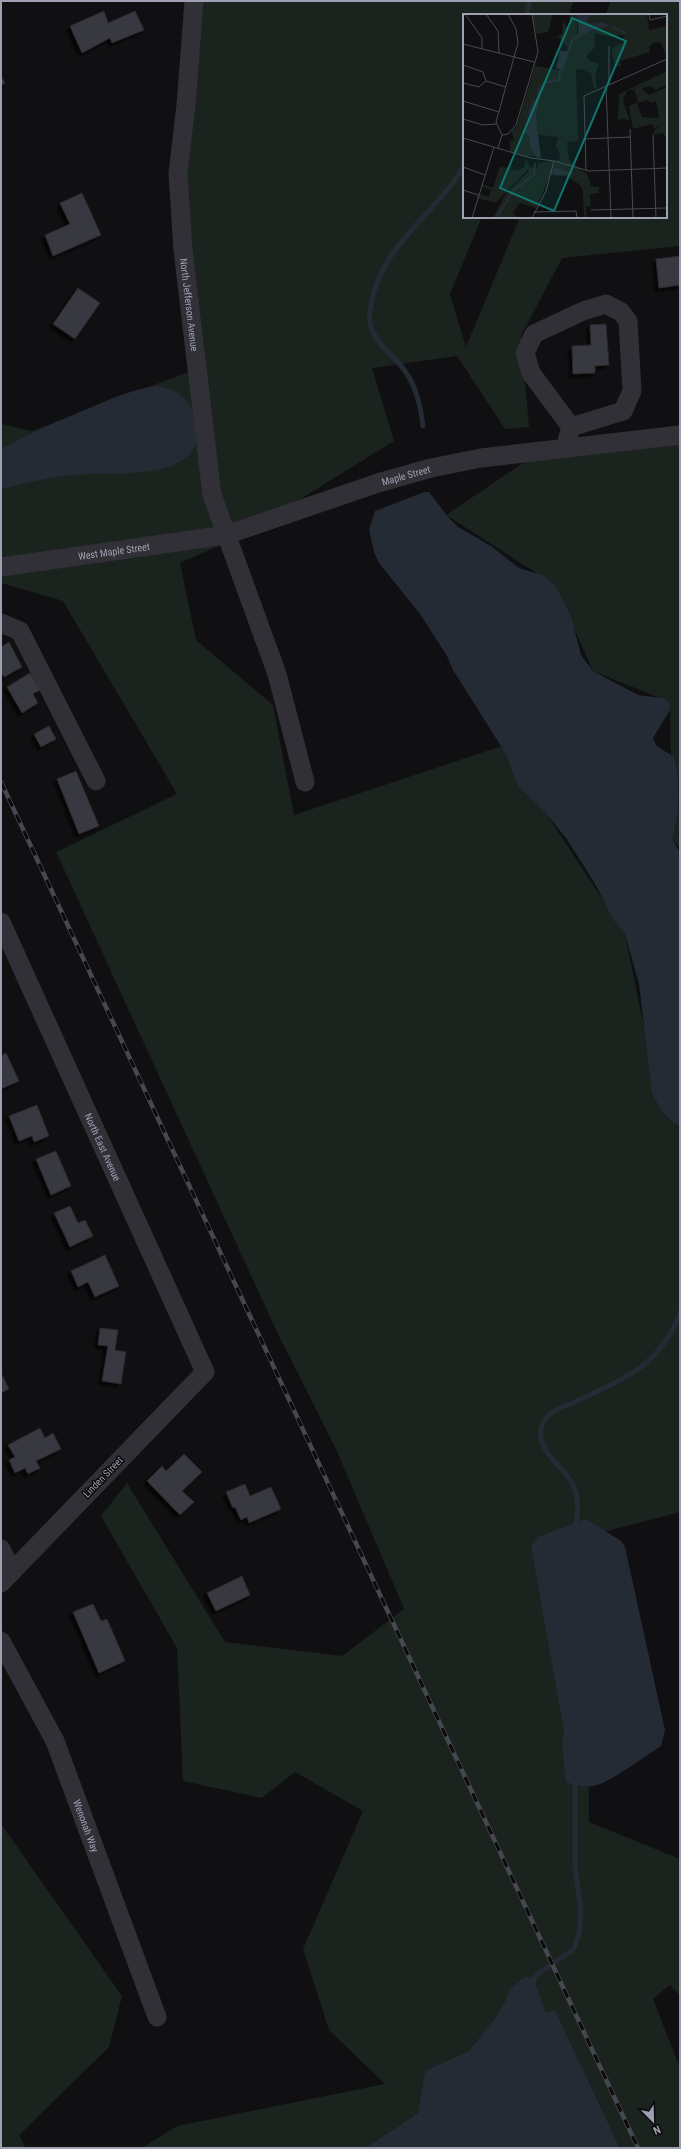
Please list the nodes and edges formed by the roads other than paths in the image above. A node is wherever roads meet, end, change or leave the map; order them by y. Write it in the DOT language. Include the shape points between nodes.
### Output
graph roads {
  1 [pos="194,1"];
  2 [pos="571,427"];
  3 [pos="680,436"];
  4 [pos="565,448"];
  5 [pos="226,535"];
  6 [pos="1,567"];
  7 [pos="1,623"];
  8 [pos="96,781"];
  9 [pos="305,782"];
  10 [pos="1,922"];
  11 [pos="205,1372"];
  12 [pos="1,1549"];
  13 [pos="6,1577"];
  14 [pos="1,1641"];
  15 [pos="157,2017"];
  1 -- 5 [label="street, North Jefferson Avenue" via="178,173 183,250 212,495"];
  2 -- 2 [label="street" via="623,411 632,391 628,321 621,312 606,304 534,334 525,353 531,373"];
  2 -- 4 [label="street"];
  3 -- 4 [label="street, Maple Street"];
  4 -- 5 [label="street, Maple Street" via="481,458 431,468 378,483"];
  5 -- 6 [label="street, West Maple Street"];
  5 -- 9 [label="street, North Jefferson Avenue" via="277,674"];
  7 -- 8 [label="street" via="20,631"];
  10 -- 11 [label="street, North East Avenue"];
  11 -- 13 [label="street, Linden Street"];
  12 -- 13 [label="street"];
  14 -- 15 [label="street, Wenonah Way" via="55,1741"];
}
